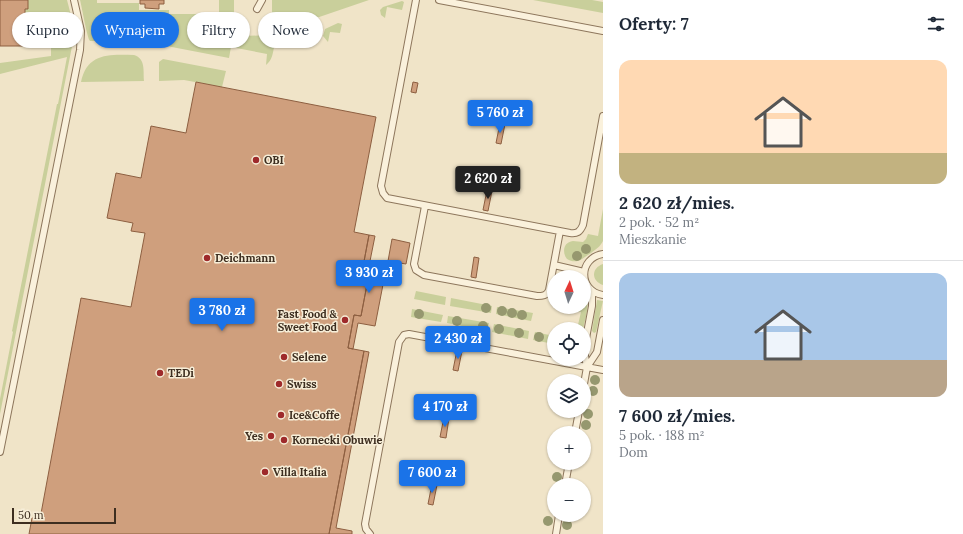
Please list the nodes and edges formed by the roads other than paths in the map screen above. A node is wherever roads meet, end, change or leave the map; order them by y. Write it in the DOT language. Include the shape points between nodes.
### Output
graph roads {
  1 [pos="74,0"];
  2 [pos="262,0"];
  3 [pos="416,0"];
  4 [pos="439,0"];
  5 [pos="257,9"];
  6 [pos="603,31"];
  7 [pos="603,116"];
  8 [pos="602,127"];
  9 [pos="425,206"];
  10 [pos="560,231"];
  11 [pos="603,254"];
  12 [pos="554,265"];
  13 [pos="575,270"];
  14 [pos="585,270"];
  15 [pos="592,291"];
  16 [pos="603,295"];
  17 [pos="603,320"];
  18 [pos="589,322"];
  19 [pos="587,367"];
  20 [pos="603,370"];
  21 [pos="586,374"];
  22 [pos="0,452"];
  23 [pos="558,522"];
  24 [pos="370,534"];
  25 [pos="556,534"];
  1 -- 22 [label="lane" via="81,31 80,50"];
  2 -- 5 [label="lane"];
  3 -- 9 [label="lane" via="381,190 387,198"];
  4 -- 6 [label="lane"];
  7 -- 8 [label="lane"];
  8 -- 10 [label="lane" via="581,228 577,233"];
  9 -- 10 [label="lane"];
  9 -- 12 [label="lane" via="414,264 421,274 540,296 548,293"];
  10 -- 12 [label="lane"];
  11 -- 14 [label="lane" via="589,261"];
  12 -- 13 [label="lane"];
  15 -- 16 [label="lane"];
  15 -- 18 [label="lane"];
  17 -- 19 [label="lane" via="597,352"];
  19 -- 20 [label="lane"];
  19 -- 21 [label="lane"];
  19 -- 24 [label="lane" via="404,335 399,342 365,524"];
  23 -- 25 [label="lane"];
}
